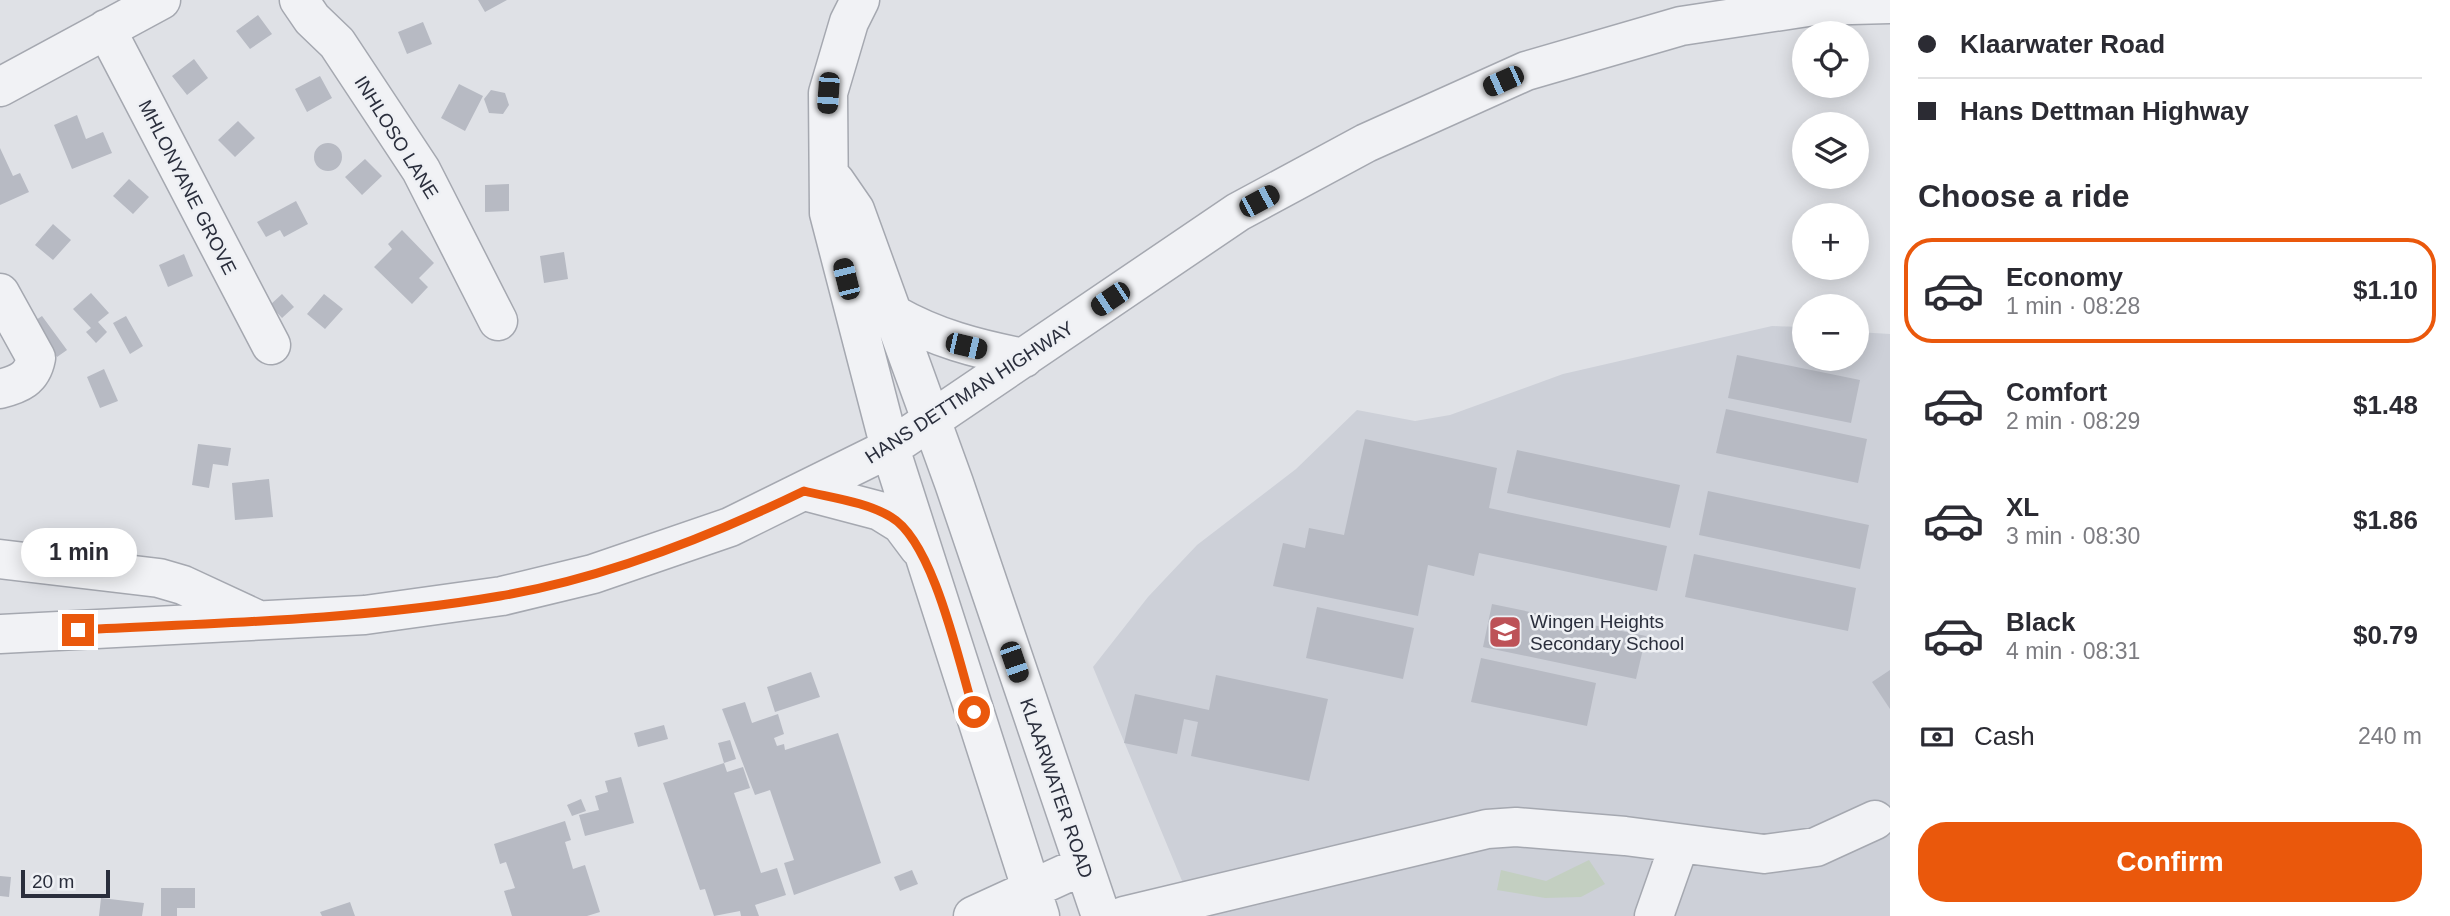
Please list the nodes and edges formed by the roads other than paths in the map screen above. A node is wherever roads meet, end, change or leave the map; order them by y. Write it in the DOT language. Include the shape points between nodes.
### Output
graph roads {
  1 [pos="161,0"];
  2 [pos="299,0"];
  3 [pos="860,0"];
  4 [pos="1890,4"];
  5 [pos="106,29"];
  6 [pos="0,87"];
  7 [pos="828,171"];
  8 [pos="0,293"];
  9 [pos="892,314"];
  10 [pos="498,321"];
  11 [pos="271,345"];
  12 [pos="1024,358"];
  13 [pos="0,389"];
  14 [pos="931,421"];
  15 [pos="890,449"];
  16 [pos="804,491"];
  17 [pos="926,558"];
  18 [pos="0,559"];
  19 [pos="260,621"];
  20 [pos="0,634"];
  21 [pos="1875,820"];
  22 [pos="1679,845"];
  23 [pos="1082,866"];
  24 [pos="1035,903"];
  25 [pos="973,916"];
  26 [pos="1101,916"];
  27 [pos="1124,916"];
  28 [pos="1654,916"];
  1 -- 5 [label="street"];
  2 -- 10 [label="street, INHLOSO LANE" via="337,43 421,170"];
  3 -- 7 [label="street" via="828,93"];
  4 -- 12 [label="street, HANS DETTMAN HIGHWAY" via="1814,6 1681,26 1526,71 1366,143 1238,212"];
  5 -- 6 [label="street"];
  5 -- 11 [label="street, MHLONYANE GROVE"];
  7 -- 9 [label="street, KLAARWATER ROAD" via="855,210"];
  7 -- 15 [label="street" via="829,213"];
  8 -- 13 [label="street" via="36,358 34,369 20,384"];
  9 -- 12 [label="street" via="966,346"];
  9 -- 14 [label="street, KLAARWATER ROAD"];
  12 -- 14 [label="street, HANS DETTMAN HIGHWAY"];
  14 -- 15 [label="street, HANS DETTMAN HIGHWAY"];
  14 -- 23 [label="street, KLAARWATER ROAD"];
  15 -- 16 [label="street, HANS DETTMAN HIGHWAY"];
  15 -- 17 [label="street"];
  16 -- 17 [label="street" via="893,518"];
  16 -- 19 [label="street, HANS DETTMAN HIGHWAY" via="730,527 580,577 502,596 365,615"];
  17 -- 24 [label="street"];
  18 -- 19 [label="street" via="159,578"];
  19 -- 20 [label="street, HANS DETTMAN HIGHWAY"];
  21 -- 22 [label="street" via="1816,847 1764,854"];
  22 -- 27 [label="street" via="1625,836 1487,829"];
  22 -- 28 [label="street"];
  23 -- 24 [label="street"];
  23 -- 26 [label="street, KLAARWATER ROAD"];
  24 -- 25 [label="street"];
}
